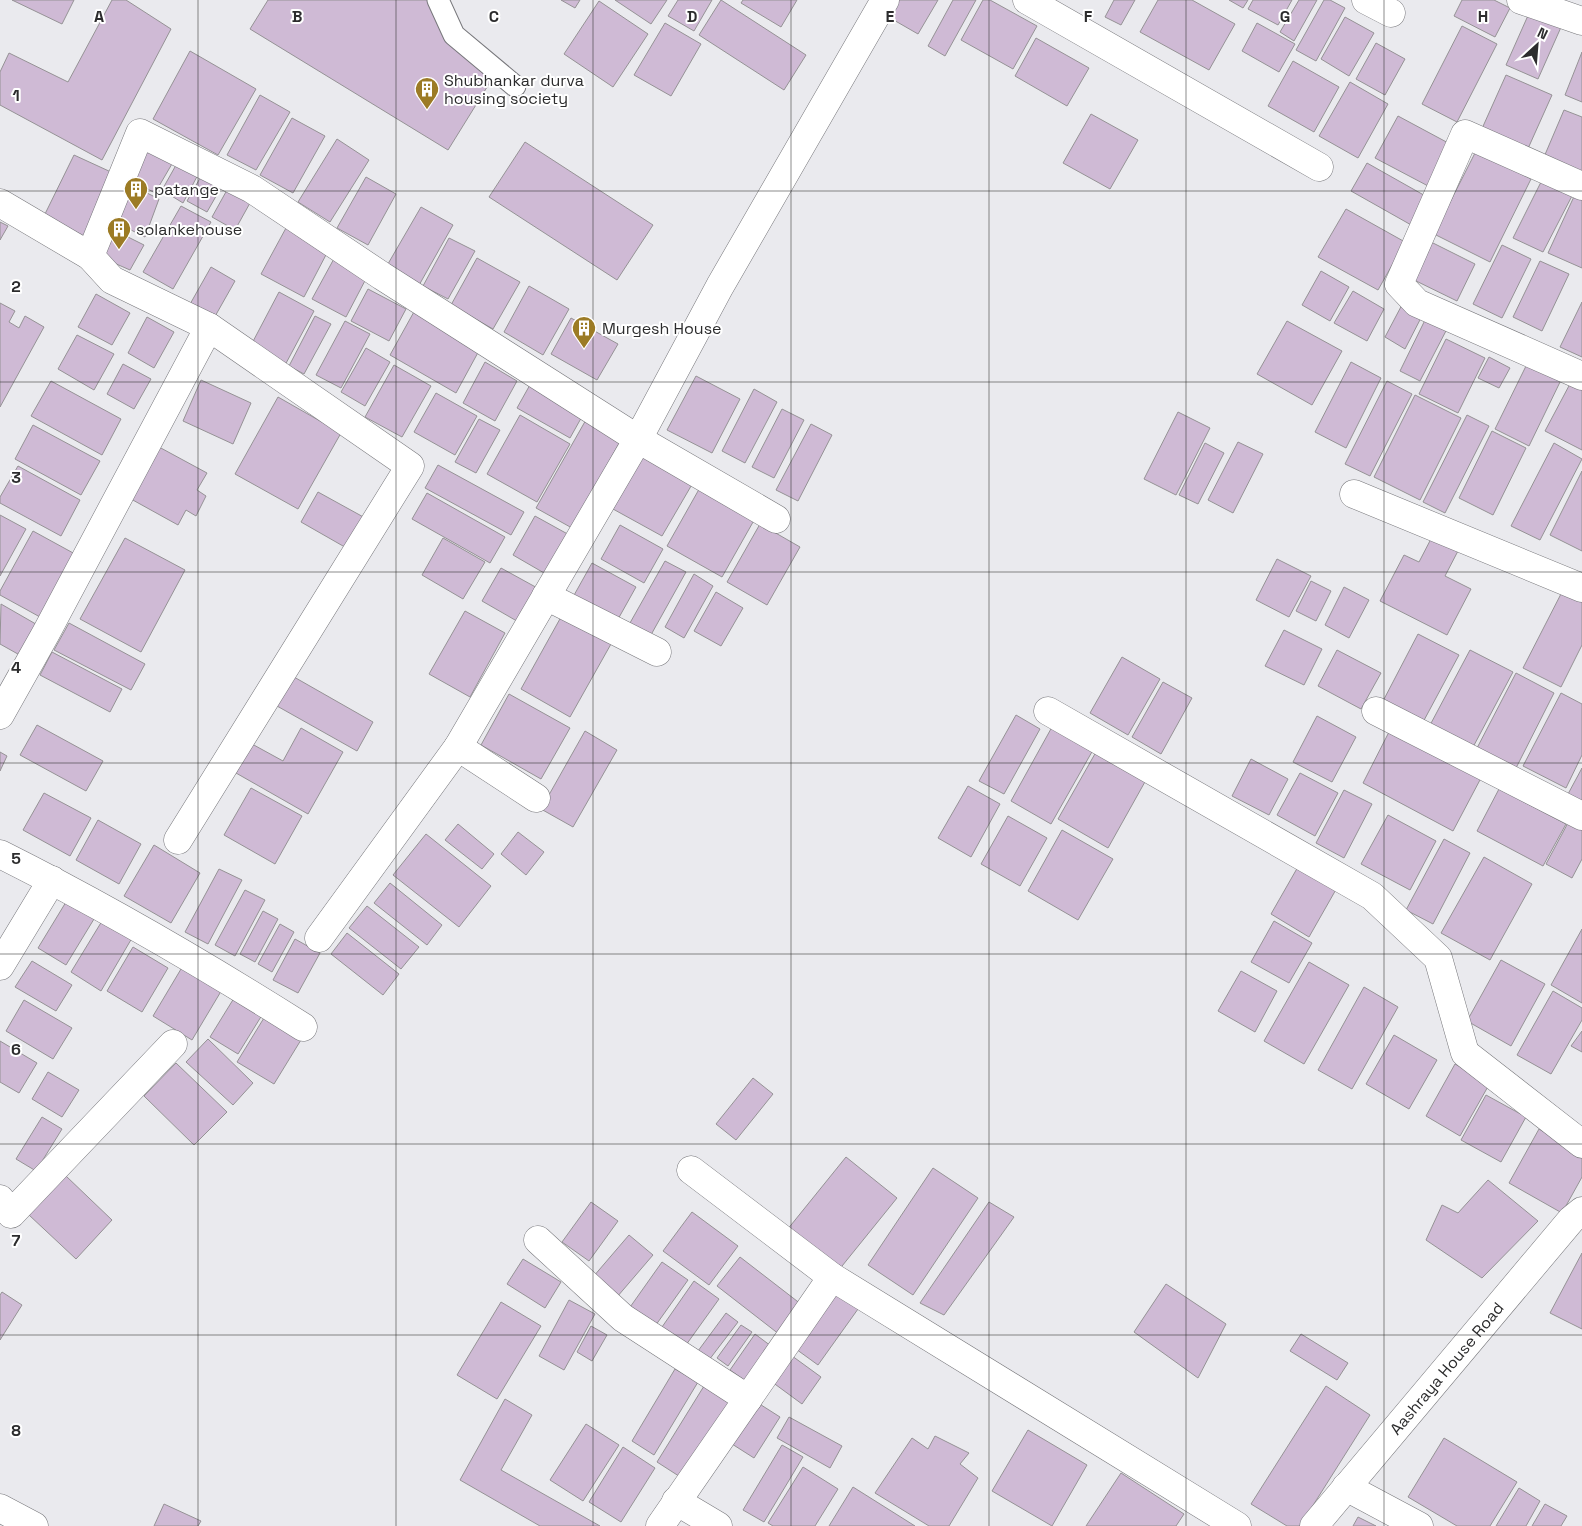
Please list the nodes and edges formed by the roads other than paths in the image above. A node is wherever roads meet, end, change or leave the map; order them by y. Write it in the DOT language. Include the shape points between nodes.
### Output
graph roads {
  1 [pos="438,0"];
  2 [pos="885,0"];
  3 [pos="1366,0"];
  4 [pos="1521,0"];
  5 [pos="1033,1"];
  6 [pos="1391,13"];
  7 [pos="1582,21"];
  8 [pos="515,86"];
  9 [pos="1318,167"];
  10 [pos="1582,186"];
  11 [pos="0,203"];
  12 [pos="90,256"];
  13 [pos="209,327"];
  14 [pos="1582,376"];
  15 [pos="638,439"];
  16 [pos="1354,494"];
  17 [pos="776,519"];
  18 [pos="1582,588"];
  19 [pos="546,596"];
  20 [pos="658,652"];
  21 [pos="1048,711"];
  22 [pos="1376,711"];
  23 [pos="0,714"];
  24 [pos="458,746"];
  25 [pos="536,798"];
  26 [pos="1582,816"];
  27 [pos="178,840"];
  28 [pos="0,854"];
  29 [pos="52,880"];
  30 [pos="319,938"];
  31 [pos="0,966"];
  32 [pos="303,1027"];
  33 [pos="173,1044"];
  34 [pos="1582,1144"];
  35 [pos="691,1170"];
  36 [pos="0,1200"];
  37 [pos="1578,1219"];
  38 [pos="538,1240"];
  39 [pos="832,1277"];
  40 [pos="748,1399"];
  41 [pos="1346,1487"];
  42 [pos="676,1501"];
  43 [pos="0,1508"];
  44 [pos="34,1526"];
  45 [pos="660,1526"];
  46 [pos="718,1526"];
  47 [pos="1237,1526"];
  48 [pos="1314,1526"];
  49 [pos="1418,1526"];
  1 -- 8 [label="lane" via="454,34"];
  2 -- 15 [label="street" via="720,286"];
  3 -- 6 [label="street"];
  4 -- 7 [label="street"];
  5 -- 9 [label="street"];
  10 -- 14 [label="street" via="1465,134 1399,284 1417,302"];
  11 -- 12 [label="street"];
  12 -- 13 [label="street" via="112,280"];
  12 -- 15 [label="street" via="140,133 252,189"];
  13 -- 23 [label="street"];
  13 -- 27 [label="street" via="410,466"];
  15 -- 17 [label="street"];
  15 -- 19 [label="street"];
  16 -- 18 [label="street"];
  19 -- 20 [label="street"];
  19 -- 24 [label="street"];
  21 -- 34 [label="street" via="1372,896 1438,958 1466,1053"];
  22 -- 26 [label="street"];
  24 -- 25 [label="street"];
  24 -- 30 [label="street"];
  28 -- 29 [label="street"];
  29 -- 31 [label="street"];
  29 -- 32 [label="street"];
  33 -- 36 [label="street" via="11,1214"];
  35 -- 39 [label="street"];
  37 -- 41 [label="street, Aashraya House Road"];
  38 -- 40 [label="street" via="622,1318"];
  39 -- 40 [label="street"];
  39 -- 47 [label="street"];
  40 -- 42 [label="street"];
  41 -- 48 [label="street, Aashraya House Road"];
  41 -- 49 [label="street"];
  42 -- 45 [label="street"];
  42 -- 46 [label="street"];
  43 -- 44 [label="street"];
}
